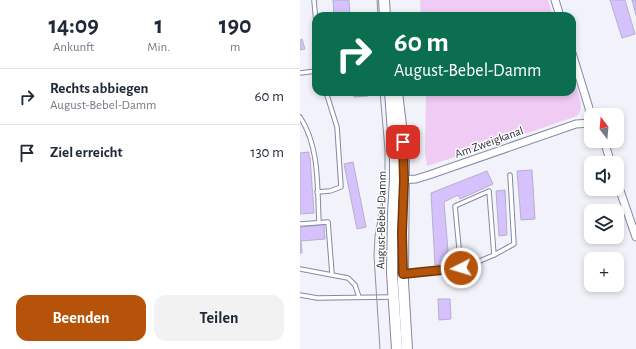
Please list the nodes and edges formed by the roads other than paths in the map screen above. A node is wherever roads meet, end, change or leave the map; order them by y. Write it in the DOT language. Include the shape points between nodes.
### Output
graph roads {
  1 [pos="314,0"];
  2 [pos="384,0"];
  3 [pos="390,0"];
  4 [pos="555,0"];
  5 [pos="315,12"];
  6 [pos="385,12"];
  7 [pos="392,12"];
  8 [pos="559,12"];
  9 [pos="576,66"];
  10 [pos="312,72"];
  11 [pos="300,73"];
  12 [pos="327,96"];
  13 [pos="390,96"];
  14 [pos="397,96"];
  15 [pos="589,108"];
  16 [pos="300,117"];
  17 [pos="584,123"];
  18 [pos="510,175"];
  19 [pos="400,180"];
  20 [pos="317,192"];
  21 [pos="622,196"];
  22 [pos="319,222"];
  23 [pos="300,224"];
  24 [pos="636,236"];
  25 [pos="494,255"];
  26 [pos="461,268"];
  27 [pos="300,269"];
  28 [pos="332,274"];
  29 [pos="403,274"];
  30 [pos="300,296"];
  31 [pos="359,297"];
  32 [pos="398,297"];
  33 [pos="397,349"];
  34 [pos="407,349"];
  1 -- 5 [label="lane"];
  2 -- 6 [label="main road"];
  3 -- 7 [label="main road"];
  4 -- 8 [label="street"];
  9 -- 15 [label="street, Am Zweigkanal"];
  10 -- 11 [label="lane"];
  12 -- 20 [label="lane" via="337,127 341,187 330,192"];
  13 -- 19 [label="main road, August-Bebel-Damm"];
  14 -- 19 [label="main road, August-Bebel-Damm" via="403,142"];
  16 -- 20 [label="lane" via="314,150"];
  17 -- 19 [label="street, Am Zweigkanal" via="576,124 416,179"];
  18 -- 25 [label="lane" via="514,244"];
  19 -- 29 [label="main road, August-Bebel-Damm"];
  19 -- 32 [label="main road, August-Bebel-Damm" via="392,220 392,269"];
  20 -- 22 [label="lane"];
  21 -- 24 [label="street"];
  22 -- 23 [label="lane"];
  22 -- 28 [label="lane" via="328,222"];
  25 -- 26 [label="lane"];
  25 -- 26 [label="lane" via="489,191 455,206"];
  26 -- 29 [label="lane"];
  27 -- 28 [label="lane"];
  28 -- 31 [label="lane" via="350,279"];
  29 -- 32 [label="main road, August-Bebel-Damm"];
  30 -- 31 [label="lane"];
  31 -- 32 [label="lane"];
  32 -- 33 [label="main road, August-Bebel-Damm"];
  32 -- 34 [label="main road, August-Bebel-Damm"];
}
